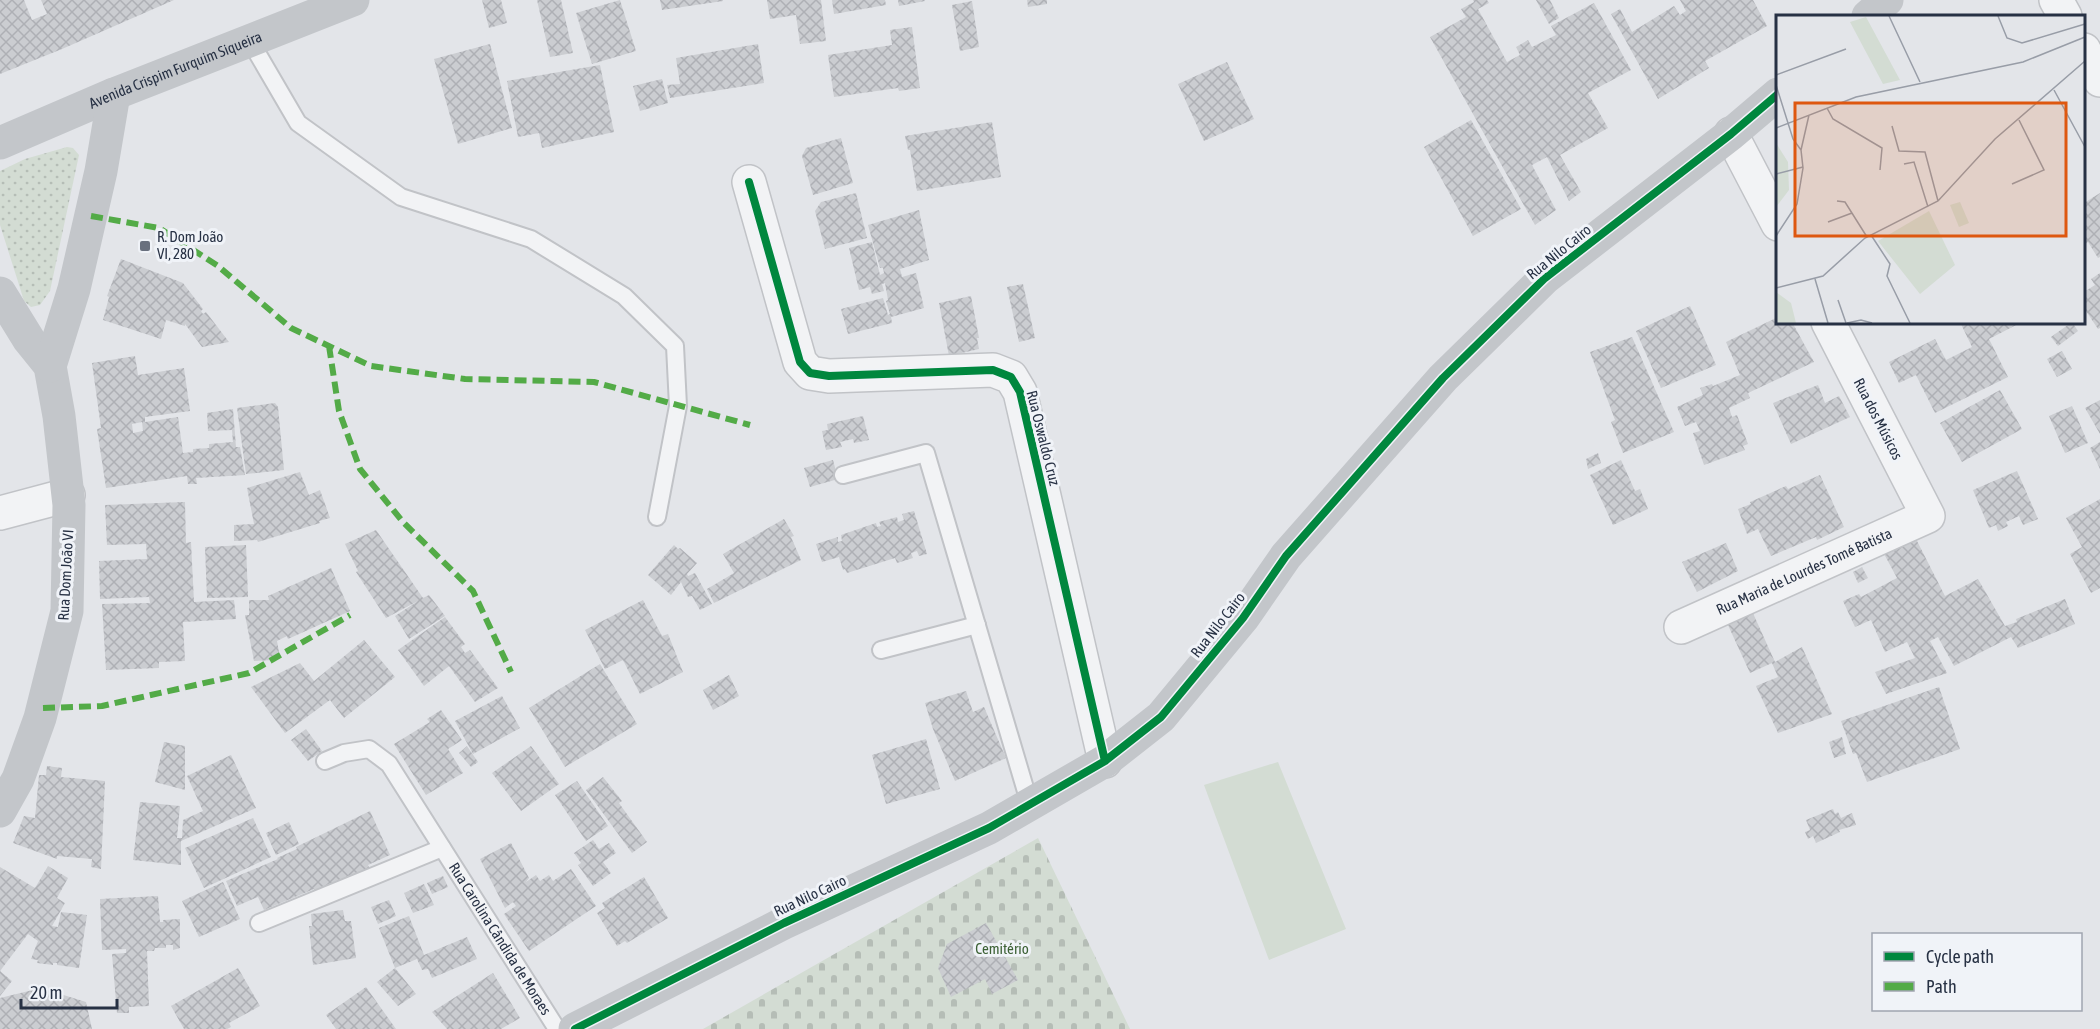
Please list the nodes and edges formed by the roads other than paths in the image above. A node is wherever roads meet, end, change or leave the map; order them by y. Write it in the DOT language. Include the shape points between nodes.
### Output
graph roads {
  1 [pos="353,0"];
  2 [pos="1887,0"];
  3 [pos="2056,0"];
  4 [pos="1869,15"];
  5 [pos="2064,15"];
  6 [pos="249,39"];
  7 [pos="2085,52"];
  8 [pos="2100,80"];
  9 [pos="114,94"];
  10 [pos="1776,96"];
  11 [pos="1731,134"];
  12 [pos="0,143"];
  13 [pos="749,182"];
  14 [pos="1776,220"];
  15 [pos="0,293"];
  16 [pos="1829,324"];
  17 [pos="50,366"];
  18 [pos="843,475"];
  19 [pos="68,495"];
  20 [pos="0,513"];
  21 [pos="1928,516"];
  22 [pos="657,517"];
  23 [pos="976,625"];
  24 [pos="1681,627"];
  25 [pos="881,650"];
  26 [pos="325,761"];
  27 [pos="1105,761"];
  28 [pos="1030,805"];
  29 [pos="0,811"];
  30 [pos="442,848"];
  31 [pos="259,923"];
  32 [pos="577,1028"];
  1 -- 6 [label="street, Avenida Crispim Furquim Siqueira"];
  2 -- 4 [label="street"];
  3 -- 5 [label="street"];
  6 -- 9 [label="street, Avenida Crispim Furquim Siqueira"];
  6 -- 22 [label="lane" via="298,123 401,197 531,239 624,296 675,346 678,406"];
  7 -- 8 [label="street"];
  9 -- 12 [label="street, Avenida Crispim Furquim Siqueira"];
  9 -- 17 [label="street, Rua Dom João VI" via="74,289"];
  10 -- 11 [label="street, Rua Nilo Cairo"];
  11 -- 14 [label="street"];
  11 -- 27 [label="street, Rua Nilo Cairo" via="1545,278 1443,378 1286,556 1243,618 1161,717"];
  13 -- 27 [label="street, Rua Oswaldo Cruz" via="800,362 810,372 829,376 993,370 1011,377 1020,392"];
  15 -- 17 [label="street, Rua Dom João VI"];
  16 -- 21 [label="street, Rua dos Músicos"];
  17 -- 19 [label="street, Rua Dom João VI"];
  18 -- 23 [label="lane" via="926,453"];
  19 -- 20 [label="street"];
  19 -- 29 [label="street, Rua Dom João VI" via="67,612 40,718 18,778"];
  21 -- 24 [label="street, Rua Maria de Lourdes Tomé Batista"];
  23 -- 25 [label="lane"];
  23 -- 28 [label="lane"];
  26 -- 30 [label="lane, Rua Carolina Cândida de Moraes" via="369,749 389,764"];
  27 -- 28 [label="street, Rua Nilo Cairo"];
  28 -- 32 [label="street, Rua Nilo Cairo"];
  30 -- 31 [label="lane, Rua Carolina Cândida de Moraes"];
  30 -- 32 [label="lane, Rua Carolina Cândida de Moraes"];
}
